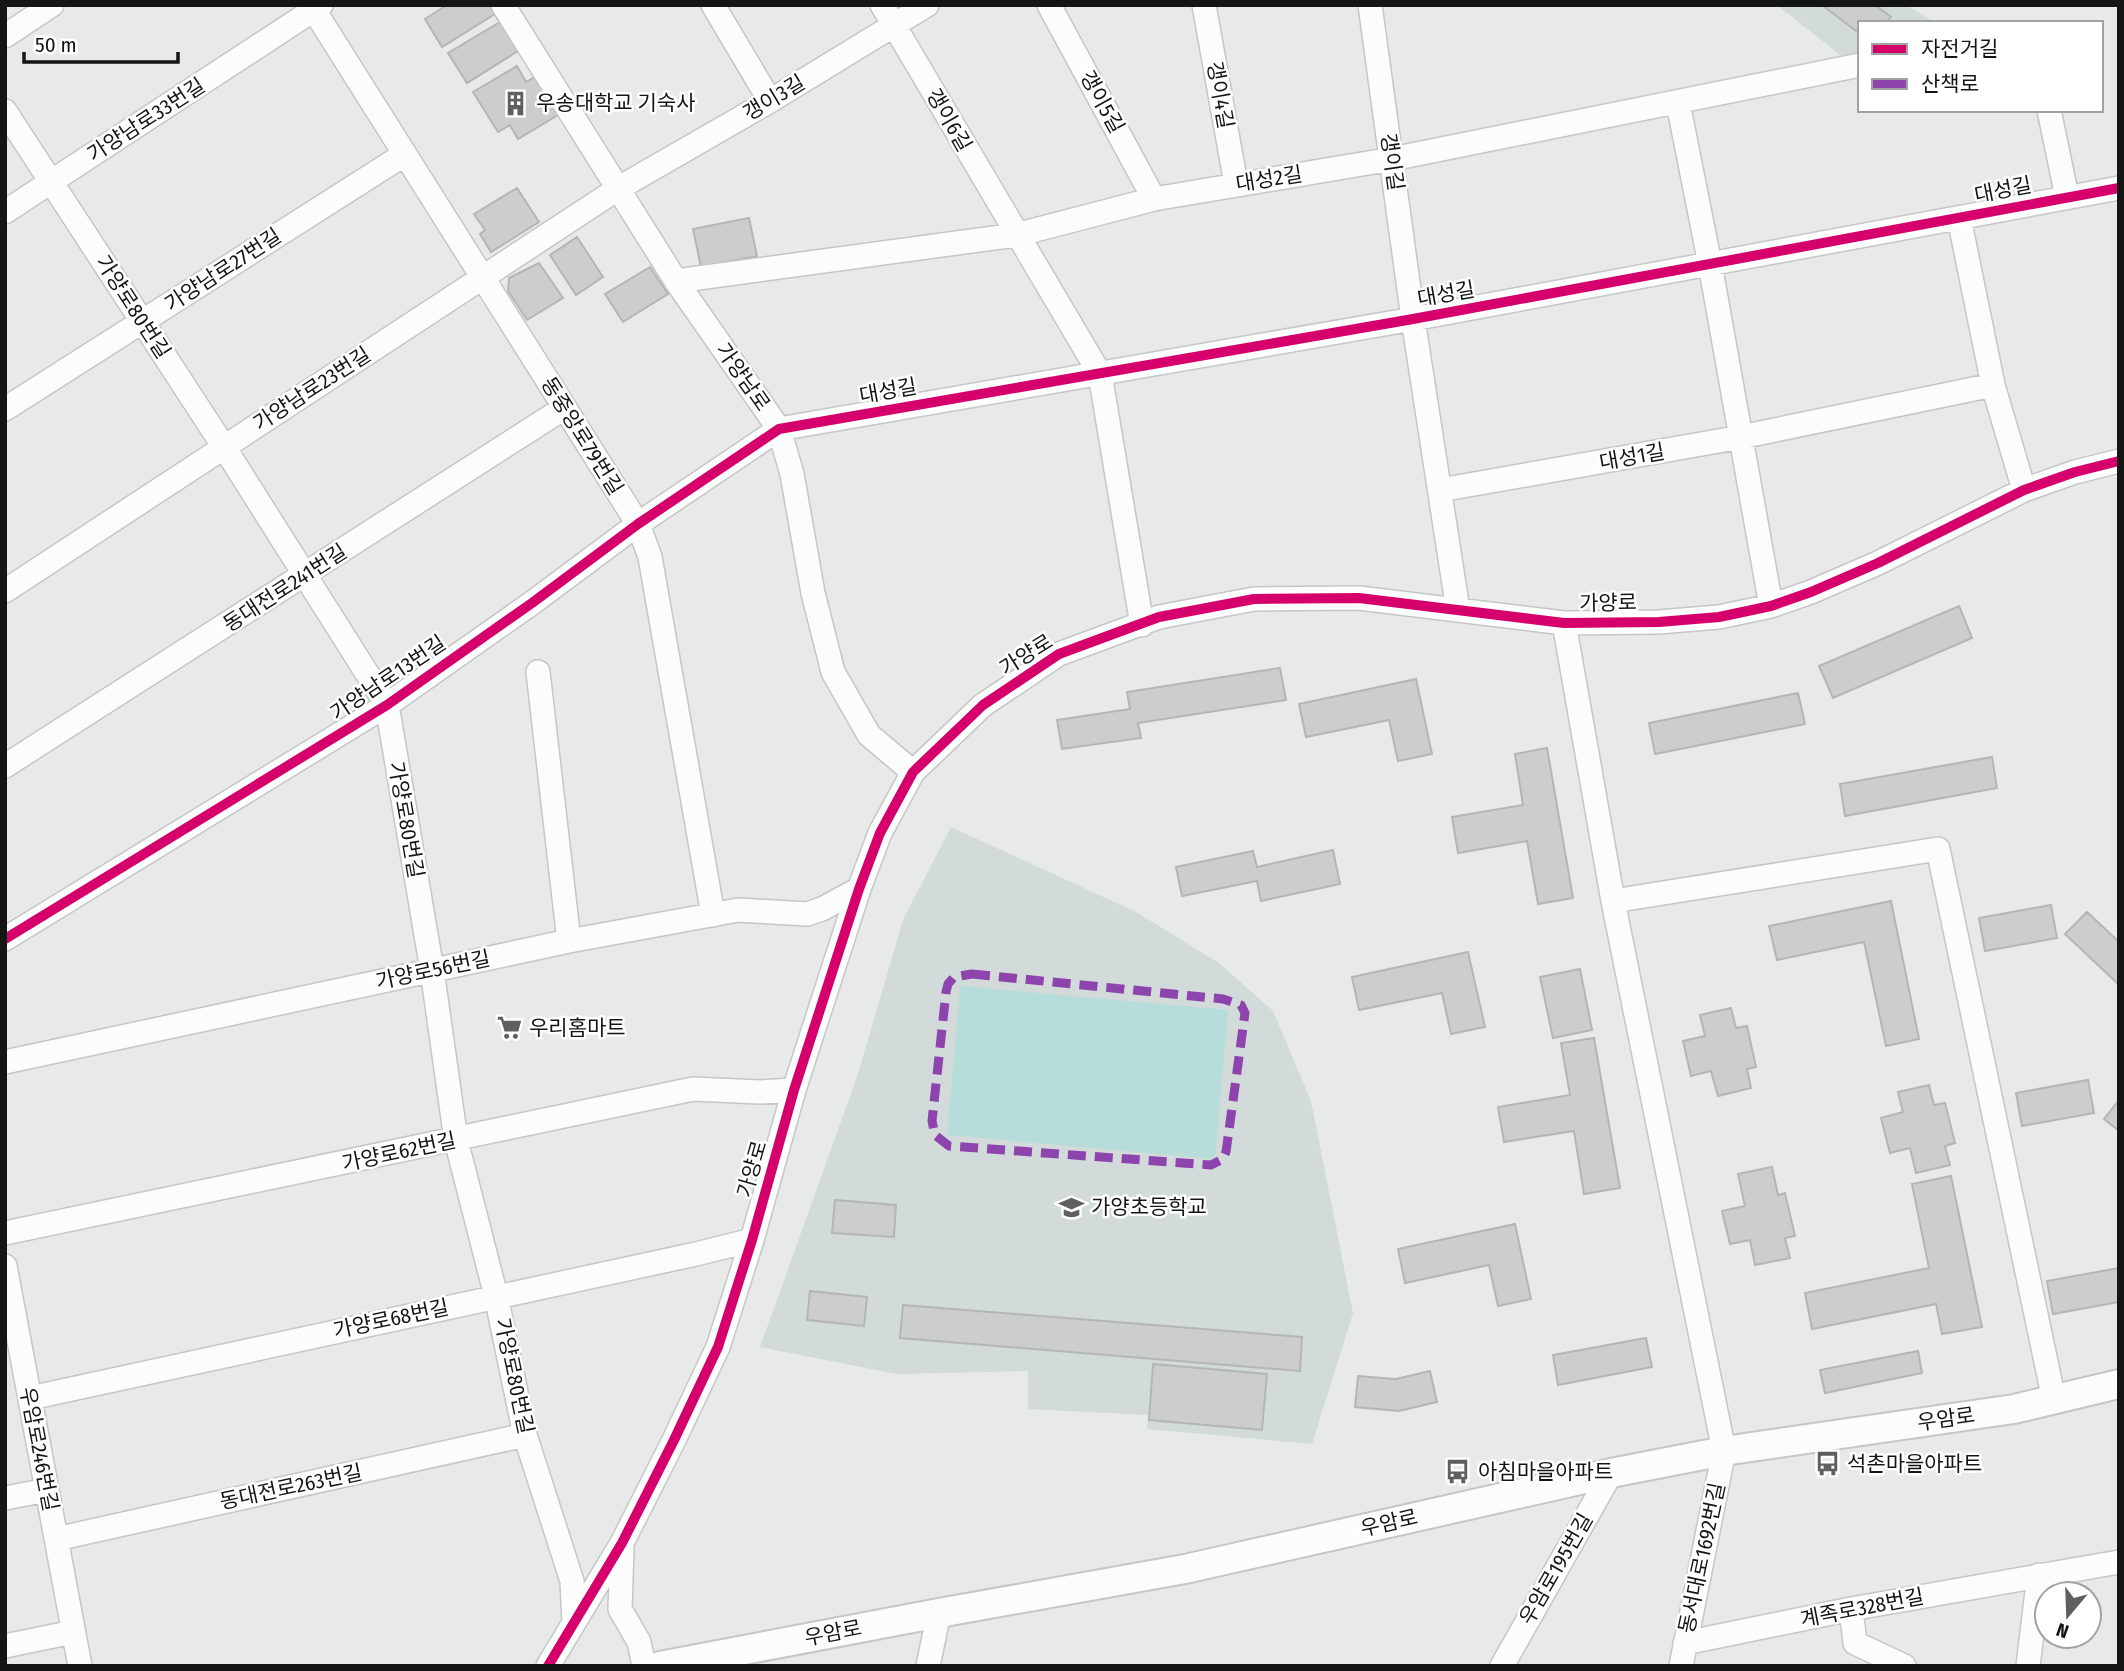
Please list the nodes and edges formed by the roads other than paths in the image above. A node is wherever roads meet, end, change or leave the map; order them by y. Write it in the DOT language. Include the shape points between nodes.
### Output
graph roads {
  1 [pos="52,5"];
  2 [pos="503,5"];
  3 [pos="713,5"];
  4 [pos="882,5"];
  5 [pos="927,5"];
  6 [pos="1049,5"];
  7 [pos="1204,5"];
  8 [pos="1370,5"];
  9 [pos="318,8"];
  10 [pos="893,26"];
  11 [pos="5,36"];
  12 [pos="1858,65"];
  13 [pos="770,102"];
  14 [pos="1678,103"];
  15 [pos="5,111"];
  16 [pos="2049,112"];
  17 [pos="405,154"];
  18 [pos="1392,159"];
  19 [pos="52,182"];
  20 [pos="1236,184"];
  21 [pos="619,188"];
  22 [pos="2119,188"];
  23 [pos="2067,197"];
  24 [pos="1154,199"];
  25 [pos="5,212"];
  26 [pos="1959,219"];
  27 [pos="1016,235"];
  28 [pos="1710,264"];
  29 [pos="483,277"];
  30 [pos="676,281"];
  31 [pos="1413,319"];
  32 [pos="142,321"];
  33 [pos="1100,374"];
  34 [pos="1993,385"];
  35 [pos="564,408"];
  36 [pos="5,409"];
  37 [pos="779,429"];
  38 [pos="1741,437"];
  39 [pos="224,447"];
  40 [pos="2119,461"];
  41 [pos="1440,490"];
  42 [pos="2024,490"];
  43 [pos="638,524"];
  44 [pos="304,576"];
  45 [pos="5,591"];
  46 [pos="1771,606"];
  47 [pos="1458,610"];
  48 [pos="1564,623"];
  49 [pos="1142,625"];
  50 [pos="538,672"];
  51 [pos="387,705"];
  52 [pos="5,766"];
  53 [pos="913,772"];
  54 [pos="859,889"];
  55 [pos="1613,901"];
  56 [pos="713,915"];
  57 [pos="5,939"];
  58 [pos="569,940"];
  59 [pos="432,970"];
  60 [pos="5,1062"];
  61 [pos="794,1090"];
  62 [pos="456,1140"];
  63 [pos="5,1233"];
  64 [pos="752,1240"];
  65 [pos="5,1266"];
  66 [pos="496,1296"];
  67 [pos="14,1361"];
  68 [pos="2119,1384"];
  69 [pos="30,1398"];
  70 [pos="2054,1399"];
  71 [pos="526,1435"];
  72 [pos="1724,1451"];
  73 [pos="1611,1473"];
  74 [pos="47,1490"];
  75 [pos="5,1498"];
  76 [pos="56,1539"];
  77 [pos="622,1543"];
  78 [pos="2119,1562"];
  79 [pos="2039,1575"];
  80 [pos="1851,1609"];
  81 [pos="939,1613"];
  82 [pos="574,1623"];
  83 [pos="73,1632"];
  84 [pos="1685,1643"];
  85 [pos="5,1646"];
  86 [pos="80,1666"];
  87 [pos="548,1666"];
  88 [pos="644,1666"];
  89 [pos="660,1666"];
  90 [pos="928,1666"];
  91 [pos="1502,1666"];
  92 [pos="1681,1666"];
  93 [pos="1904,1666"];
  94 [pos="2028,1666"];
  1 -- 11 [label="street"];
  2 -- 21 [label="street, 가양남로"];
  3 -- 13 [label="street"];
  4 -- 10 [label="street, 갱이6길"];
  5 -- 10 [label="street, 갱이3길"];
  6 -- 24 [label="street, 갱이5길"];
  7 -- 20 [label="street, 갱이4길"];
  8 -- 18 [label="street, 갱이길"];
  9 -- 17 [label="street, 동중앙로79번길"];
  9 -- 19 [label="street, 가양남로33번길"];
  10 -- 13 [label="street, 갱이3길"];
  10 -- 27 [label="street, 갱이6길"];
  12 -- 14 [label="street, 대성2길"];
  13 -- 21 [label="street, 갱이3길"];
  14 -- 18 [label="street, 대성2길"];
  14 -- 28 [label="street"];
  15 -- 19 [label="street, 가양로80번길"];
  16 -- 23 [label="street"];
  17 -- 29 [label="street, 동중앙로79번길"];
  17 -- 32 [label="street, 가양남로27번길"];
  18 -- 20 [label="street, 대성2길"];
  18 -- 31 [label="street, 갱이길"];
  19 -- 25 [label="street, 가양남로33번길"];
  19 -- 32 [label="street, 가양로80번길"];
  20 -- 24 [label="street, 대성2길"];
  21 -- 29 [label="street, 가양남로23번길"];
  21 -- 30 [label="street, 가양남로"];
  22 -- 23 [label="street, 대성길"];
  23 -- 26 [label="street, 대성길"];
  24 -- 27 [label="street, 대성2길"];
  26 -- 28 [label="street, 대성길"];
  26 -- 34 [label="street"];
  27 -- 30 [label="street, 대성2길"];
  27 -- 33 [label="street, 갱이6길"];
  28 -- 31 [label="street, 대성길"];
  28 -- 38 [label="street"];
  29 -- 35 [label="street, 동중앙로79번길"];
  29 -- 39 [label="street, 가양남로23번길"];
  30 -- 37 [label="street, 가양남로"];
  31 -- 33 [label="street, 대성길"];
  31 -- 41 [label="street"];
  32 -- 36 [label="street, 가양남로27번길"];
  32 -- 39 [label="street, 가양로80번길"];
  33 -- 37 [label="street, 대성길"];
  33 -- 49 [label="street"];
  34 -- 38 [label="street, 대성1길"];
  34 -- 42 [label="street"];
  35 -- 43 [label="street, 동중앙로79번길"];
  35 -- 44 [label="street, 동대전로241번길"];
  37 -- 43 [label="street, 가양남로13번길"];
  37 -- 53 [label="street, 가양남로" via="833,672 869,735"];
  38 -- 41 [label="street, 대성1길"];
  38 -- 46 [label="street"];
  39 -- 44 [label="street, 가양로80번길"];
  39 -- 45 [label="street, 가양남로23번길"];
  40 -- 42 [label="street, 가양로"];
  41 -- 47 [label="street"];
  42 -- 46 [label="street, 가양로" via="1878,563"];
  43 -- 51 [label="street, 가양남로13번길"];
  43 -- 56 [label="street, 동중앙로79번길" via="650,557"];
  44 -- 51 [label="street, 가양로80번길"];
  44 -- 52 [label="street, 동대전로241번길"];
  46 -- 48 [label="street, 가양로" via="1719,617 1659,622"];
  47 -- 48 [label="street, 가양로"];
  47 -- 49 [label="street, 가양로" via="1359,598 1254,599 1159,617"];
  48 -- 55 [label="street"];
  49 -- 53 [label="street, 가양로" via="1059,654 984,705"];
  50 -- 58 [label="street"];
  51 -- 57 [label="street, 가양남로13번길"];
  51 -- 59 [label="street, 가양로80번길"];
  53 -- 54 [label="street, 가양로" via="880,833"];
  54 -- 56 [label="street, 가양로56번길" via="807,914 738,910"];
  54 -- 61 [label="street, 가양로"];
  55 -- 70 [label="street" via="1938,849"];
  55 -- 72 [label="street"];
  56 -- 58 [label="street, 가양로56번길"];
  58 -- 59 [label="street, 가양로56번길"];
  59 -- 60 [label="street, 가양로56번길"];
  59 -- 62 [label="street, 가양로80번길"];
  61 -- 62 [label="street, 가양로62번길" via="693,1089"];
  61 -- 64 [label="street, 가양로"];
  62 -- 63 [label="street, 가양로62번길"];
  62 -- 66 [label="street, 가양로80번길"];
  64 -- 66 [label="street, 가양로68번길"];
  64 -- 77 [label="street, 가양로" via="718,1347"];
  65 -- 67 [label="street, 우암로246번길"];
  66 -- 69 [label="street, 가양로68번길"];
  66 -- 71 [label="street, 가양로80번길"];
  67 -- 69 [label="street, 우암로246번길"];
  68 -- 70 [label="main road, 우암로"];
  69 -- 74 [label="street, 우암로246번길"];
  70 -- 72 [label="main road, 우암로" via="2014,1409"];
  71 -- 76 [label="street, 동대전로263번길"];
  71 -- 82 [label="street, 가양로80번길" via="572,1581"];
  72 -- 73 [label="main road, 우암로"];
  72 -- 84 [label="street, 동서대로1692번길"];
  73 -- 81 [label="main road, 우암로" via="1185,1569"];
  73 -- 91 [label="street, 우암로195번길"];
  74 -- 75 [label="street"];
  74 -- 76 [label="street, 우암로246번길"];
  76 -- 83 [label="street, 우암로246번길"];
  77 -- 82 [label="street, 가양로"];
  77 -- 88 [label="street" via="620,1609 639,1642"];
  78 -- 79 [label="street, 계족로328번길"];
  79 -- 80 [label="street, 계족로328번길"];
  79 -- 94 [label="street"];
  80 -- 84 [label="street, 계족로328번길"];
  80 -- 93 [label="street" via="1855,1643"];
  81 -- 89 [label="main road, 우암로"];
  81 -- 90 [label="street"];
  82 -- 87 [label="street, 가양로"];
  83 -- 85 [label="street"];
  83 -- 86 [label="street, 우암로246번길"];
  84 -- 92 [label="street, 동서대로1692번길"];
}
